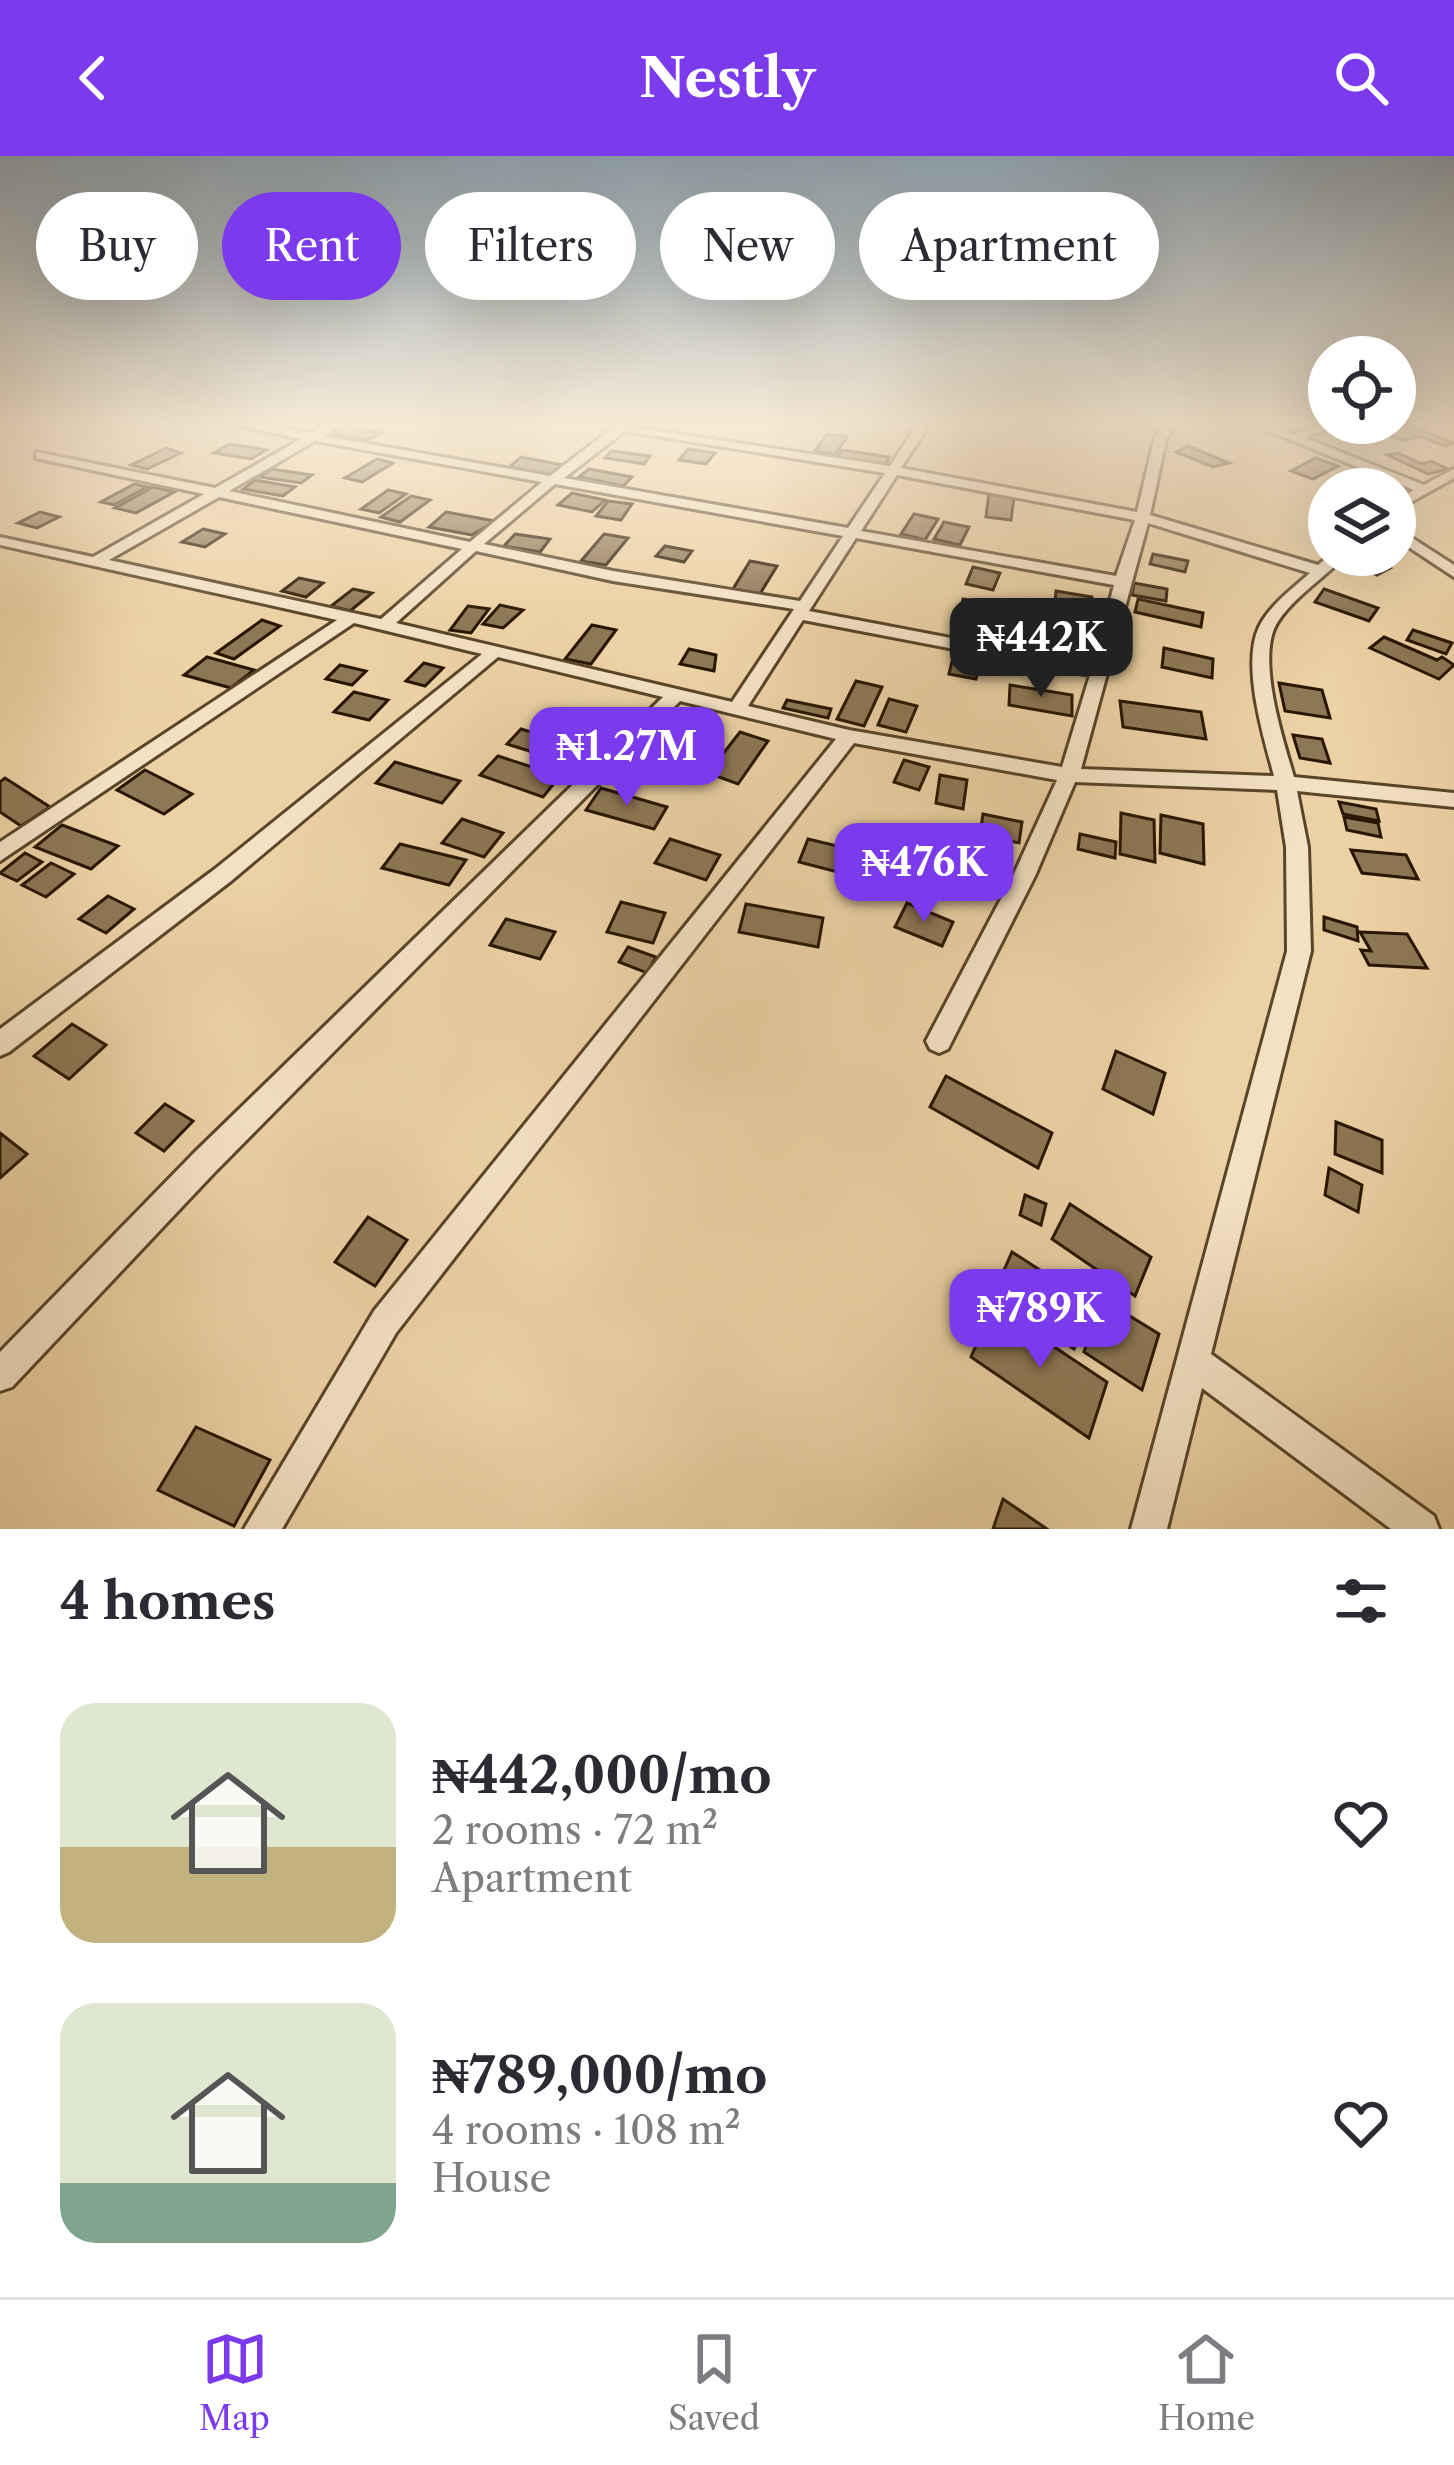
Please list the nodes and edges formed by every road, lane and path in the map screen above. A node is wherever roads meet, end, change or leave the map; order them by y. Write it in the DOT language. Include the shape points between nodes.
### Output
graph roads {
  1 [pos="193,489"];
  2 [pos="224,489"];
  3 [pos="542,489"];
  4 [pos="593,489"];
  5 [pos="883,489"];
  6 [pos="989,489"];
  7 [pos="1149,489"];
  8 [pos="1422,489"];
  9 [pos="1416,493"];
  10 [pos="215,494"];
  11 [pos="1143,517"];
  12 [pos="854,532"];
  13 [pos="0,541"];
  14 [pos="1416,546"];
  15 [pos="475,548"];
  16 [pos="1308,558"];
  17 [pos="95,562"];
  18 [pos="1454,572"];
  19 [pos="1317,576"];
  20 [pos="1119,581"];
  21 [pos="800,610"];
  22 [pos="349,619"];
  23 [pos="384,625"];
  24 [pos="492,654"];
  25 [pos="1101,672"];
  26 [pos="674,698"];
  27 [pos="736,710"];
  28 [pos="849,736"];
  29 [pos="1068,775"];
  30 [pos="1286,783"];
  31 [pos="1454,800"];
  32 [pos="0,853"];
  33 [pos="939,1041"];
  34 [pos="0,1044"];
  35 [pos="1192,1360"];
  36 [pos="0,1375"];
  37 [pos="262,1529"];
  38 [pos="1149,1529"];
  39 [pos="1420,1529"];
  1 -- 10 [label="street"];
  2 -- 10 [label="street"];
  3 -- 15 [label="street"];
  4 -- 12 [label="street"];
  5 -- 12 [label="street"];
  6 -- 11 [label="street"];
  7 -- 11 [label="street"];
  8 -- 9 [label="street"];
  10 -- 15 [label="street"];
  10 -- 17 [label="street"];
  11 -- 16 [label="street"];
  11 -- 20 [label="street"];
  12 -- 20 [label="street"];
  12 -- 21 [label="street"];
  13 -- 17 [label="street"];
  14 -- 18 [label="street"];
  15 -- 21 [label="street"];
  15 -- 23 [label="street"];
  17 -- 22 [label="street"];
  19 -- 30 [label="street" via="1266,629 1266,712"];
  20 -- 25 [label="street"];
  21 -- 25 [label="street"];
  21 -- 27 [label="street"];
  22 -- 23 [label="street"];
  22 -- 32 [label="street"];
  23 -- 24 [label="street"];
  24 -- 26 [label="street"];
  24 -- 34 [label="street" via="223,875"];
  25 -- 29 [label="street"];
  26 -- 27 [label="street"];
  26 -- 36 [label="street"];
  27 -- 28 [label="street"];
  28 -- 29 [label="street"];
  28 -- 37 [label="street" via="385,1322"];
  29 -- 30 [label="street"];
  29 -- 33 [label="street"];
  30 -- 31 [label="street"];
  30 -- 35 [label="street" via="1297,847 1299,951"];
  35 -- 38 [label="street"];
  35 -- 39 [label="street"];
}
